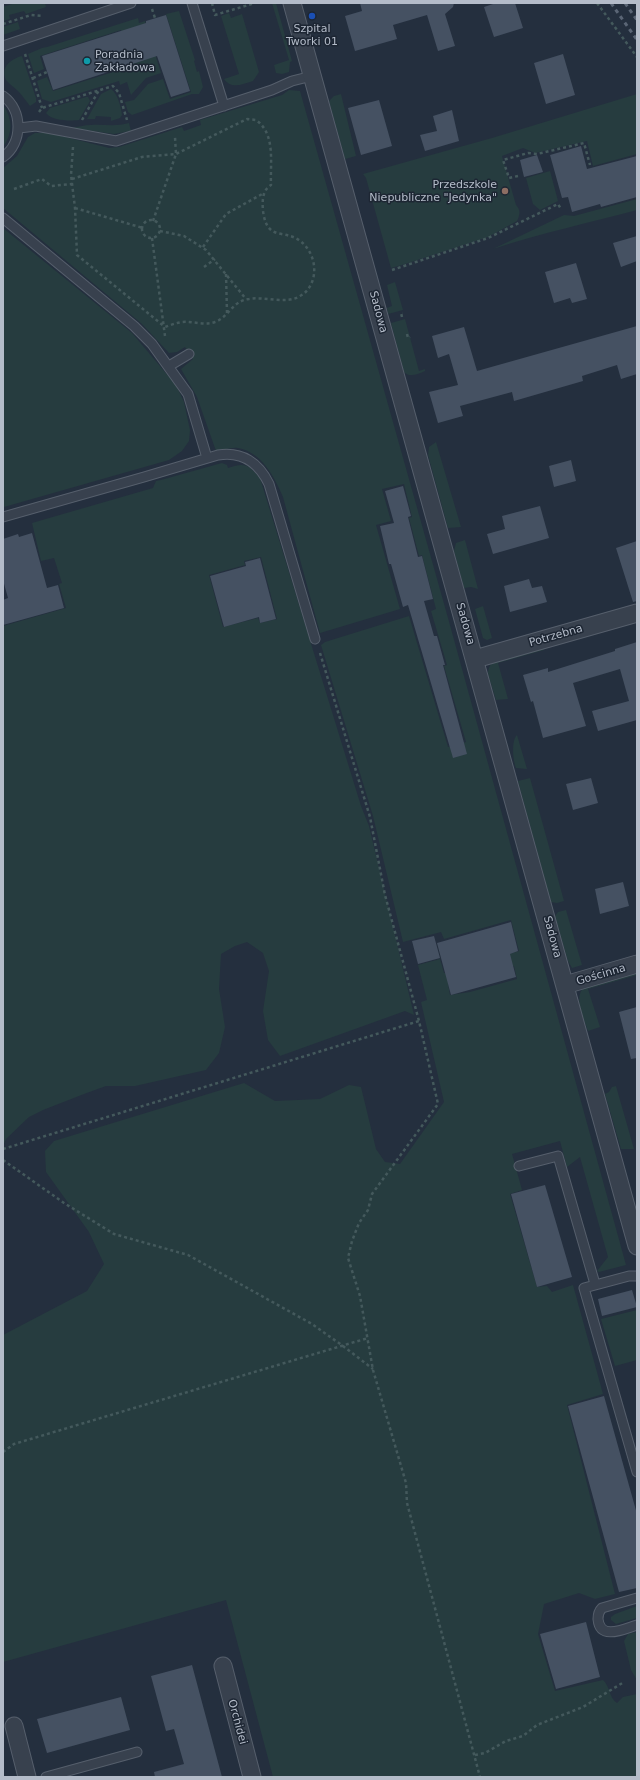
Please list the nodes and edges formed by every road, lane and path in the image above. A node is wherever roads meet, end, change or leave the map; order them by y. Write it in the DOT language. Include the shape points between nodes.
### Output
graph roads {
  1 [pos="131,3"];
  2 [pos="192,3"];
  3 [pos="212,3"];
  4 [pos="255,3"];
  5 [pos="292,3"];
  6 [pos="597,3"];
  7 [pos="152,9"];
  8 [pos="46,17"];
  9 [pos="155,18"];
  10 [pos="3,24"];
  11 [pos="3,46"];
  12 [pos="24,52"];
  13 [pos="637,57"];
  14 [pos="47,72"];
  15 [pos="312,76"];
  16 [pos="33,78"];
  17 [pos="100,89"];
  18 [pos="3,96"];
  19 [pos="224,106"];
  20 [pos="42,108"];
  21 [pos="38,115"];
  22 [pos="127,120"];
  23 [pos="80,124"];
  24 [pos="19,128"];
  25 [pos="74,134"];
  26 [pos="176,154"];
  27 [pos="3,157"];
  28 [pos="590,165"];
  29 [pos="518,176"];
  30 [pos="72,179"];
  31 [pos="72,184"];
  32 [pos="14,189"];
  33 [pos="264,193"];
  34 [pos="75,208"];
  35 [pos="561,209"];
  36 [pos="3,218"];
  37 [pos="153,221"];
  38 [pos="143,228"];
  39 [pos="160,230"];
  40 [pos="152,238"];
  41 [pos="202,247"];
  42 [pos="215,259"];
  43 [pos="204,267"];
  44 [pos="392,270"];
  45 [pos="226,274"];
  46 [pos="246,299"];
  47 [pos="227,312"];
  48 [pos="403,313"];
  49 [pos="402,317"];
  50 [pos="165,327"];
  51 [pos="407,334"];
  52 [pos="410,337"];
  53 [pos="190,354"];
  54 [pos="169,366"];
  55 [pos="207,458"];
  56 [pos="3,517"];
  57 [pos="637,613"];
  58 [pos="315,639"];
  59 [pos="475,659"];
  60 [pos="637,964"];
  61 [pos="565,985"];
  62 [pos="419,1021"];
  63 [pos="3,1149"];
  64 [pos="3,1160"];
  65 [pos="519,1166"];
  66 [pos="637,1246"];
  67 [pos="637,1276"];
  68 [pos="595,1284"];
  69 [pos="368,1338"];
  70 [pos="344,1346"];
  71 [pos="373,1370"];
  72 [pos="3,1452"];
  73 [pos="637,1472"];
  74 [pos="637,1598"];
  75 [pos="637,1625"];
  76 [pos="223,1666"];
  77 [pos="624,1682"];
  78 [pos="14,1726"];
  79 [pos="137,1752"];
  80 [pos="474,1755"];
  81 [pos="27,1777"];
  82 [pos="46,1777"];
  83 [pos="252,1777"];
  84 [pos="480,1777"];
  1 -- 11 [label="lane"];
  2 -- 19 [label="lane"];
  3 -- 4 [label="path" via="215,14"];
  5 -- 15 [label="street, Sadowa"];
  6 -- 13 [label="path"];
  7 -- 9 [label="path"];
  8 -- 10 [label="path" via="31,15"];
  12 -- 16 [label="path"];
  14 -- 16 [label="path"];
  15 -- 19 [label="lane"];
  15 -- 59 [label="street, Sadowa"];
  16 -- 20 [label="path"];
  17 -- 20 [label="path"];
  17 -- 22 [label="path" via="110,86 116,88"];
  17 -- 23 [label="path"];
  18 -- 24 [label="lane" via="13,107"];
  19 -- 25 [label="lane" via="116,141"];
  20 -- 21 [label="path"];
  24 -- 25 [label="lane" via="36,126"];
  24 -- 27 [label="lane" via="12,148"];
  25 -- 30 [label="path"];
  26 -- 30 [label="path" via="142,157"];
  26 -- 33 [label="path" via="243,121 256,120 266,131 270,146 271,184"];
  26 -- 37 [label="path"];
  28 -- 29 [label="path" via="584,143 504,160 509,178"];
  30 -- 31 [label="path"];
  31 -- 32 [label="path" via="51,186 42,179"];
  31 -- 34 [label="path"];
  33 -- 41 [label="path" via="226,214"];
  33 -- 46 [label="path" via="268,227 303,244 311,256 314,276 308,289 297,298"];
  34 -- 38 [label="path"];
  34 -- 50 [label="path" via="77,255"];
  35 -- 44 [label="path" via="558,204 488,238"];
  36 -- 54 [label="lane" via="134,326"];
  37 -- 38 [label="path" via="148,221"];
  37 -- 39 [label="path"];
  38 -- 40 [label="path" via="143,233"];
  39 -- 40 [label="path" via="158,235"];
  39 -- 41 [label="path" via="184,236"];
  40 -- 50 [label="path"];
  41 -- 42 [label="path"];
  42 -- 43 [label="path"];
  42 -- 45 [label="path"];
  45 -- 46 [label="path"];
  45 -- 47 [label="path"];
  46 -- 47 [label="path" via="238,302"];
  47 -- 50 [label="path" via="224,318 208,324 182,322"];
  48 -- 49 [label="path"];
  51 -- 52 [label="path" via="408,338"];
  53 -- 54 [label="lane"];
  54 -- 55 [label="lane" via="191,401"];
  55 -- 56 [label="lane"];
  55 -- 58 [label="lane" via="226,454 242,456 265,475"];
  57 -- 59 [label="street, Potrzebna"];
  58 -- 62 [label="path" via="370,817 385,895"];
  59 -- 61 [label="street, Sadowa"];
  60 -- 61 [label="street, Gościnna"];
  61 -- 66 [label="street, Sadowa"];
  62 -- 63 [label="path"];
  62 -- 69 [label="path" via="438,1104 372,1194 368,1210 359,1223 352,1241 348,1258 360,1296"];
  64 -- 70 [label="path" via="114,1234 188,1256 312,1324"];
  65 -- 68 [label="lane" via="558,1156"];
  67 -- 68 [label="lane"];
  68 -- 73 [label="lane" via="584,1288"];
  69 -- 70 [label="path"];
  69 -- 71 [label="path"];
  70 -- 71 [label="path"];
  70 -- 72 [label="path" via="14,1444"];
  71 -- 80 [label="path" via="406,1483 407,1503"];
  74 -- 75 [label="lane" via="602,1608 598,1619 607,1633"];
  76 -- 83 [label="street, Orchidei"];
  77 -- 80 [label="path" via="583,1707 538,1725 523,1736 506,1741 486,1753"];
  78 -- 81 [label="street"];
  79 -- 82 [label="lane"];
  80 -- 84 [label="path"];
}
